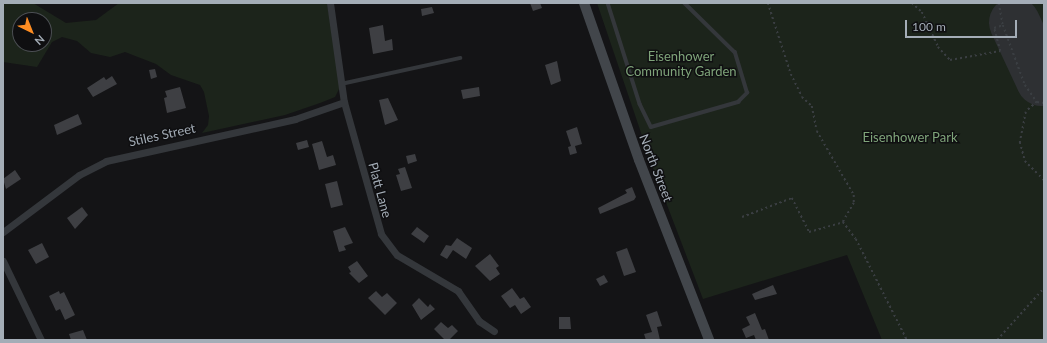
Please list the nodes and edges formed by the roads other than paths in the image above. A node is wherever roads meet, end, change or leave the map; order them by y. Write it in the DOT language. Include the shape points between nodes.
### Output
graph roads {
  1 [pos="330,3"];
  2 [pos="584,3"];
  3 [pos="608,3"];
  4 [pos="684,3"];
  5 [pos="460,58"];
  6 [pos="341,84"];
  7 [pos="344,102"];
  8 [pos="3,232"];
  9 [pos="3,261"];
  10 [pos="494,331"];
  11 [pos="41,340"];
  12 [pos="709,340"];
  1 -- 6 [label="street, Platt Lane"];
  2 -- 12 [label="main road, North Street" via="639,160"];
  3 -- 4 [label="lane" via="640,104 651,127 738,102 747,93 735,53"];
  5 -- 6 [label="lane"];
  6 -- 7 [label="street, Platt Lane"];
  7 -- 8 [label="street, Stiles Street" via="296,119 106,161 79,175"];
  7 -- 10 [label="street, Platt Lane" via="377,225 385,242 403,259 452,287 479,320"];
  9 -- 11 [label="street"];
}
